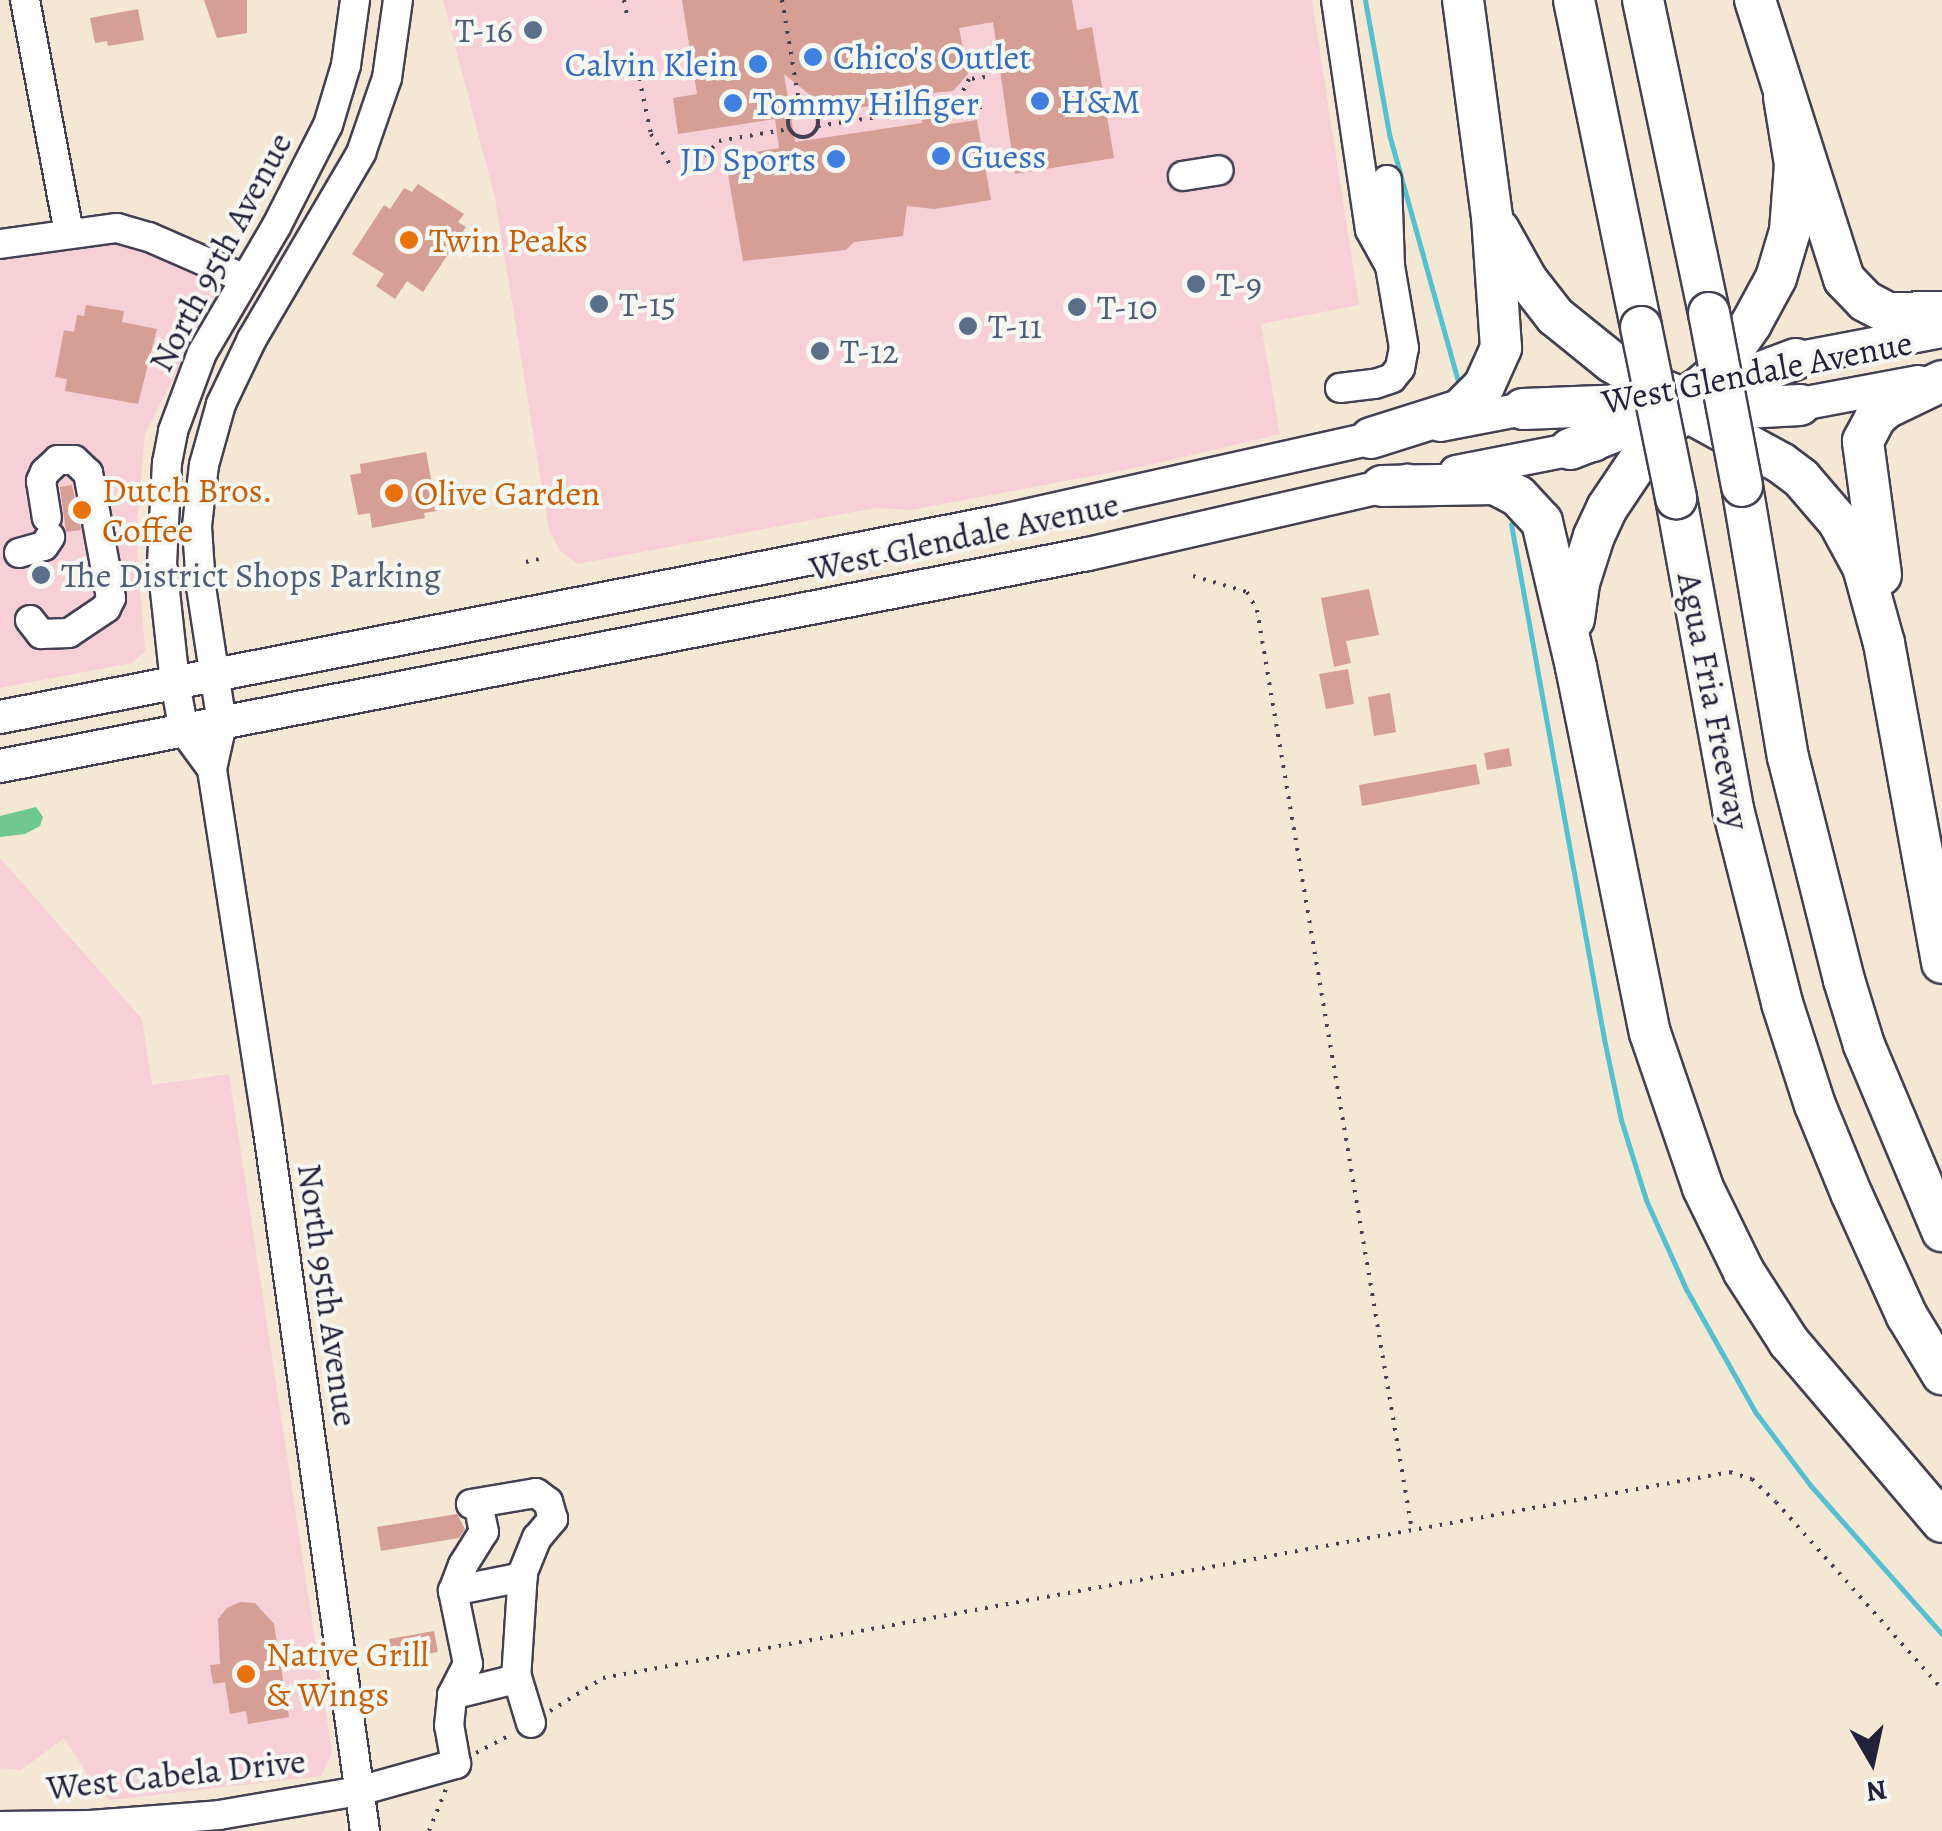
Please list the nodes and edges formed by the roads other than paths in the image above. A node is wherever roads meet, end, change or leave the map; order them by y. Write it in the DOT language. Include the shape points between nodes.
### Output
graph roads {
  1 [pos="17,0"];
  2 [pos="25,0"];
  3 [pos="355,0"];
  4 [pos="398,0"];
  5 [pos="1336,0"];
  6 [pos="1463,0"];
  7 [pos="1574,0"];
  8 [pos="1643,0"];
  9 [pos="1755,0"];
  10 [pos="0,3"];
  11 [pos="1784,97"];
  12 [pos="1219,170"];
  13 [pos="1183,176"];
  14 [pos="1387,180"];
  15 [pos="1492,217"];
  16 [pos="69,232"];
  17 [pos="0,244"];
  18 [pos="1390,266"];
  19 [pos="245,279"];
  20 [pos="1942,312"];
  21 [pos="1942,331"];
  22 [pos="1796,359"];
  23 [pos="1942,379"];
  24 [pos="1340,388"];
  25 [pos="1683,404"];
  26 [pos="1800,405"];
  27 [pos="1523,409"];
  28 [pos="1371,438"];
  29 [pos="1570,449"];
  30 [pos="1382,486"];
  31 [pos="19,554"];
  32 [pos="30,620"];
  33 [pos="1884,643"];
  34 [pos="1576,668"];
  35 [pos="213,676"];
  36 [pos="175,684"];
  37 [pos="0,717"];
  38 [pos="222,724"];
  39 [pos="184,731"];
  40 [pos="0,766"];
  41 [pos="212,770"];
  42 [pos="1942,963"];
  43 [pos="1942,1231"];
  44 [pos="1942,1374"];
  45 [pos="1942,1522"];
  46 [pos="523,1577"];
  47 [pos="454,1591"];
  48 [pos="517,1676"];
  49 [pos="452,1696"];
  50 [pos="531,1723"];
  51 [pos="359,1791"];
  52 [pos="0,1826"];
  53 [pos="365,1831"];
  1 -- 10 [label="street"];
  2 -- 16 [label="street"];
  3 -- 19 [label="street, North 95th Avenue" via="328,125"];
  4 -- 35 [label="street, North 95th Avenue" via="388,78 360,152 234,372 212,433 198,526"];
  5 -- 18 [label="street" via="1370,230"];
  6 -- 15 [label="highway"];
  7 -- 44 [label="highway, Agua Fria Freeway, bridge" via="1733,809 1782,1003 1852,1195"];
  8 -- 43 [label="highway, Agua Fria Freeway, bridge" via="1710,313 1788,757 1844,980 1876,1077"];
  9 -- 11 [label="highway"];
  11 -- 20 [label="highway" via="1836,260 1853,292 1902,316"];
  11 -- 25 [label="highway" via="1795,164 1790,231 1764,302"];
  12 -- 13 [label="street"];
  14 -- 18 [label="street"];
  15 -- 25 [label="highway" via="1548,308 1612,362"];
  15 -- 28 [label="highway" via="1501,331 1496,366 1460,410"];
  16 -- 17 [label="street"];
  16 -- 19 [label="street" via="130,231"];
  18 -- 24 [label="street" via="1402,329 1400,368 1375,384"];
  19 -- 36 [label="street, North 95th Avenue" via="190,378 167,463 161,538"];
  21 -- 22 [label="main road, West Glendale Avenue"];
  22 -- 25 [label="highway"];
  23 -- 26 [label="main road, West Glendale Avenue"];
  23 -- 33 [label="highway" via="1886,408 1862,441 1886,603"];
  25 -- 26 [label="highway"];
  25 -- 27 [label="highway"];
  25 -- 29 [label="highway"];
  25 -- 33 [label="highway" via="1781,463 1820,498 1863,567"];
  25 -- 34 [label="highway" via="1606,508 1584,561 1574,618"];
  27 -- 28 [label="main road, West Glendale Avenue"];
  28 -- 35 [label="main road, West Glendale Avenue" via="1002,521"];
  29 -- 30 [label="main road, West Glendale Avenue"];
  30 -- 34 [label="highway" via="1495,484 1532,508 1549,542"];
  30 -- 38 [label="main road, West Glendale Avenue" via="1088,554"];
  31 -- 32 [label="street" via="37,549 49,528 41,488 45,472 58,460 74,460 88,473 111,585 106,608 57,636 35,631"];
  33 -- 42 [label="highway"];
  34 -- 45 [label="highway" via="1650,1034 1702,1188 1788,1342"];
  35 -- 36 [label="main road, West Glendale Avenue"];
  35 -- 38 [label="street, North 95th Avenue"];
  36 -- 37 [label="main road, West Glendale Avenue"];
  36 -- 39 [label="street, North 95th Avenue"];
  38 -- 39 [label="main road, West Glendale Avenue"];
  38 -- 41 [label="street, North 95th Avenue"];
  39 -- 40 [label="main road, West Glendale Avenue"];
  39 -- 41 [label="street, North 95th Avenue"];
  41 -- 51 [label="street, North 95th Avenue"];
  46 -- 47 [label="street"];
  46 -- 47 [label="street" via="537,1538 553,1519 548,1502 536,1493 476,1511 484,1532"];
  46 -- 48 [label="street"];
  47 -- 49 [label="street" via="468,1664"];
  48 -- 49 [label="street"];
  48 -- 50 [label="street"];
  49 -- 51 [label="street, West Cabela Drive" via="456,1764"];
  51 -- 52 [label="street, West Cabela Drive" via="159,1821"];
  51 -- 53 [label="street, North 95th Avenue"];
}
